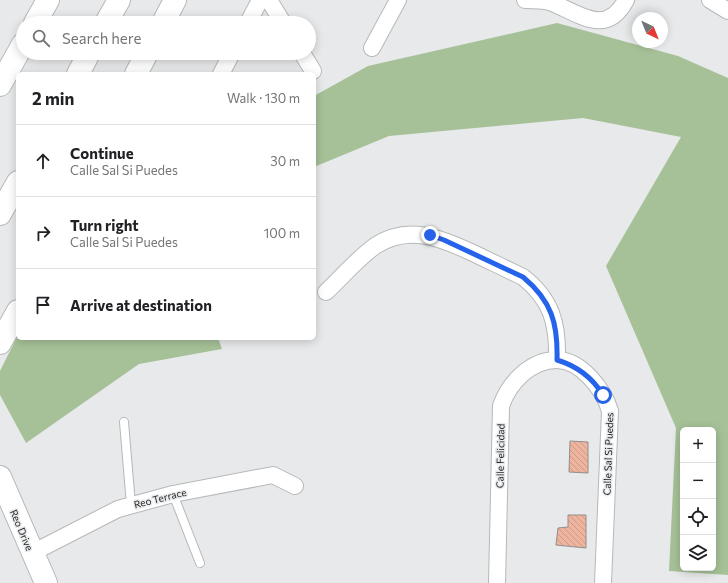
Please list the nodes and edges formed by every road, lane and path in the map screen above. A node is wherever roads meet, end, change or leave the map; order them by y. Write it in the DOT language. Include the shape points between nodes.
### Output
graph roads {
  1 [pos="48,0"];
  2 [pos="119,0"];
  3 [pos="175,0"];
  4 [pos="260,0"];
  5 [pos="269,0"];
  6 [pos="398,0"];
  7 [pos="525,0"];
  8 [pos="626,0"];
  9 [pos="710,0"];
  10 [pos="728,11"];
  11 [pos="39,16"];
  12 [pos="110,16"];
  13 [pos="167,16"];
  14 [pos="252,16"];
  15 [pos="279,16"];
  16 [pos="372,48"];
  17 [pos="16,56"];
  18 [pos="86,60"];
  19 [pos="143,60"];
  20 [pos="228,60"];
  21 [pos="306,60"];
  22 [pos="313,71"];
  23 [pos="79,72"];
  24 [pos="137,72"];
  25 [pos="222,72"];
  26 [pos="0,85"];
  27 [pos="16,186"];
  28 [pos="0,214"];
  29 [pos="326,292"];
  30 [pos="16,315"];
  31 [pos="0,343"];
  32 [pos="557,360"];
  33 [pos="124,422"];
  34 [pos="0,477"];
  35 [pos="295,486"];
  36 [pos="173,494"];
  37 [pos="131,505"];
  38 [pos="32,552"];
  39 [pos="200,563"];
  40 [pos="46,583"];
  41 [pos="497,583"];
  42 [pos="603,583"];
  1 -- 11 [label="main road"];
  2 -- 12 [label="main road"];
  3 -- 13 [label="main road"];
  4 -- 14 [label="street"];
  5 -- 15 [label="street"];
  6 -- 16 [label="street"];
  7 -- 8 [label="street" via="548,1 590,20 605,21 620,12"];
  9 -- 10 [label="street"];
  17 -- 26 [label="main road"];
  18 -- 23 [label="main road"];
  19 -- 24 [label="main road"];
  20 -- 25 [label="street"];
  21 -- 22 [label="street"];
  27 -- 28 [label="main road"];
  29 -- 32 [label="street" via="367,253 385,241 401,235 418,234 444,240 523,277 532,284 547,302 552,313 558,338"];
  30 -- 31 [label="main road"];
  32 -- 41 [label="street, Calle Felicidad" via="539,364 523,373 509,388 501,406"];
  32 -- 42 [label="street, Calle Sal Si Puedes" via="575,367 591,378 610,411"];
  33 -- 37 [label="lane"];
  34 -- 38 [label="main road, Reo Drive"];
  35 -- 36 [label="street, Reo Terrace" via="273,475"];
  36 -- 37 [label="street, Reo Terrace"];
  36 -- 39 [label="lane"];
  37 -- 38 [label="street, Reo Terrace"];
  38 -- 40 [label="main road, Reo Drive"];
}
